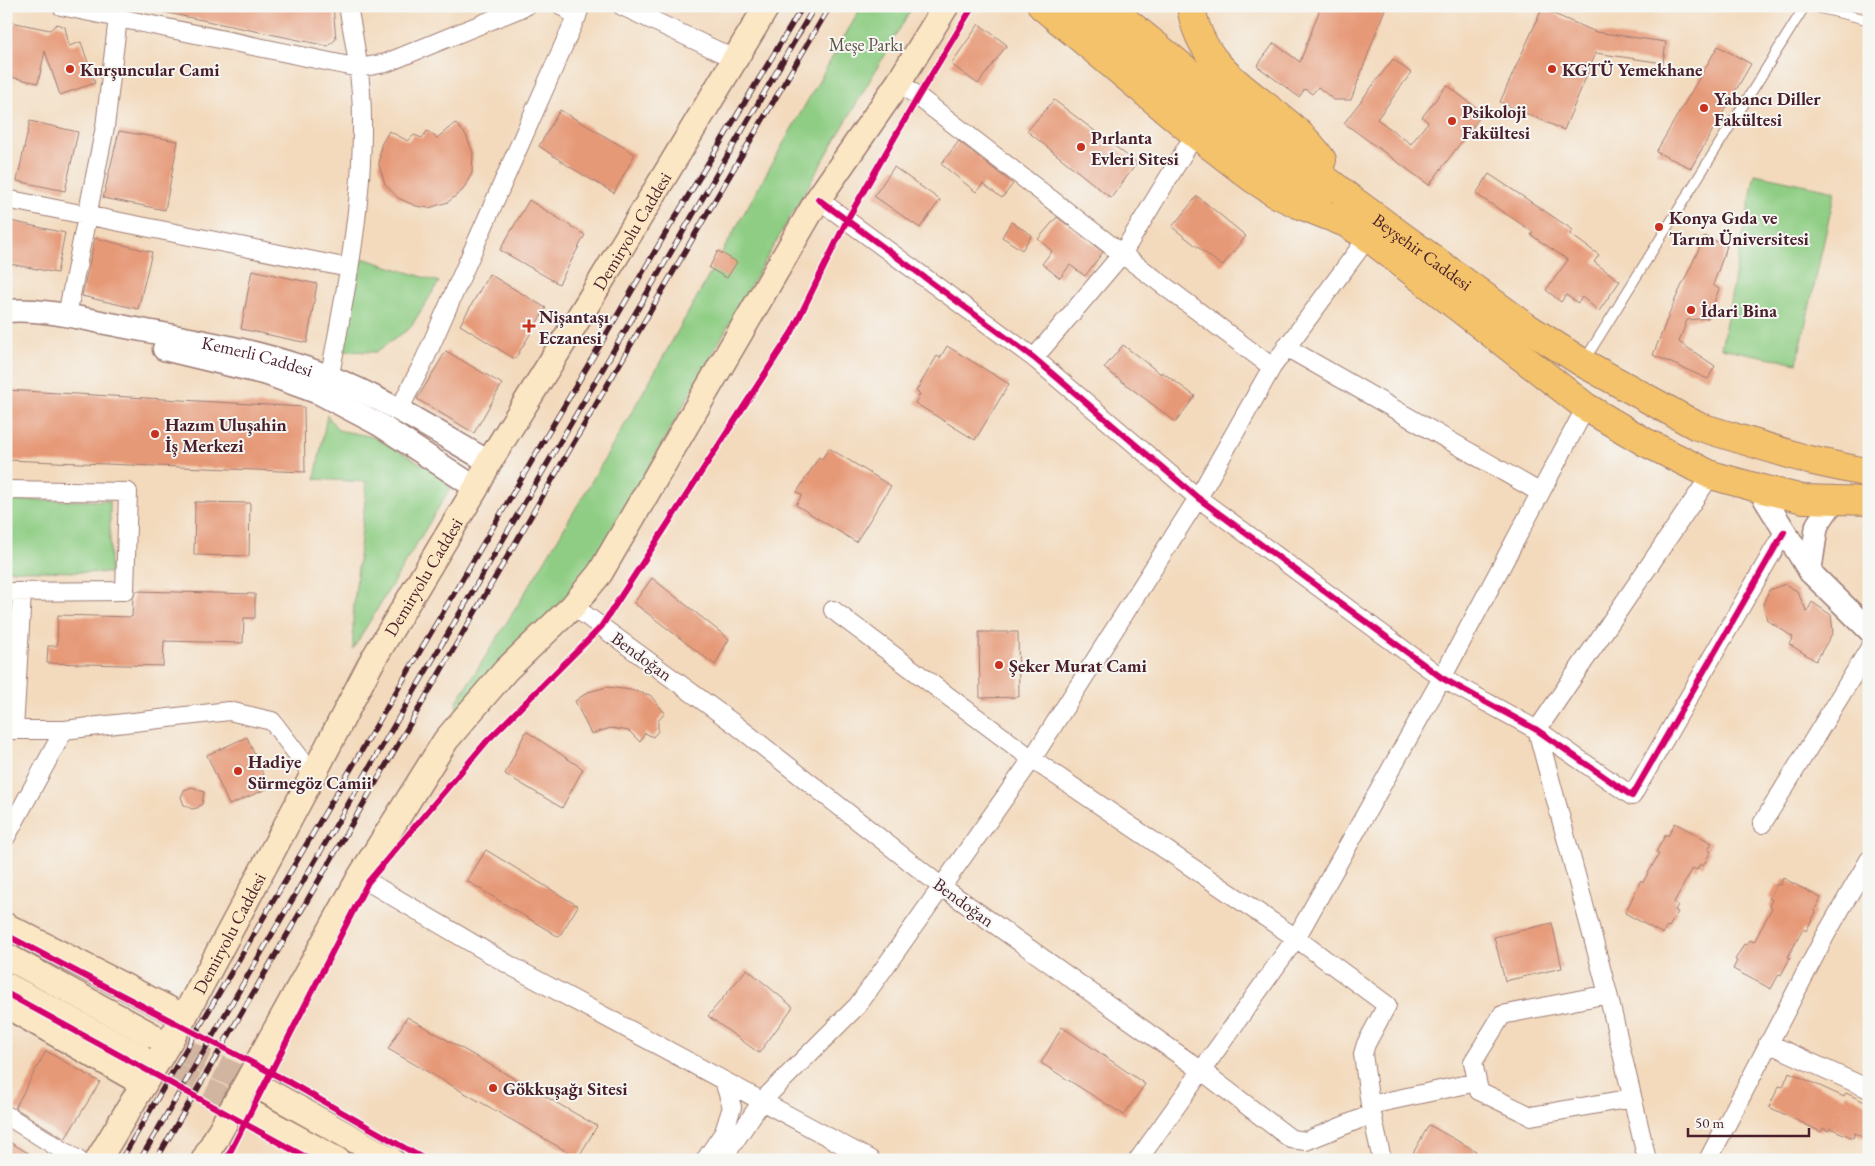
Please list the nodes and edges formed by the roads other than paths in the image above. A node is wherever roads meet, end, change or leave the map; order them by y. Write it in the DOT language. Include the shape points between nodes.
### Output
graph roads {
  1 [pos="61,6"];
  2 [pos="348,6"];
  3 [pos="526,6"];
  4 [pos="562,6"];
  5 [pos="622,6"];
  6 [pos="767,6"];
  7 [pos="946,6"];
  8 [pos="1042,6"];
  9 [pos="1073,6"];
  10 [pos="1107,6"];
  11 [pos="1191,6"];
  12 [pos="1805,6"];
  13 [pos="1810,6"];
  14 [pos="88,9"];
  15 [pos="579,12"];
  16 [pos="118,17"];
  17 [pos="1869,20"];
  18 [pos="735,59"];
  19 [pos="359,68"];
  20 [pos="899,82"];
  21 [pos="1195,134"];
  22 [pos="1334,186"];
  23 [pos="6,199"];
  24 [pos="818,199"];
  25 [pos="87,215"];
  26 [pos="1357,230"];
  27 [pos="1122,254"];
  28 [pos="349,268"];
  29 [pos="6,312"];
  30 [pos="67,315"];
  31 [pos="6,326"];
  32 [pos="1286,347"];
  33 [pos="1034,358"];
  34 [pos="1583,363"];
  35 [pos="1272,367"];
  36 [pos="327,387"];
  37 [pos="1586,407"];
  38 [pos="398,410"];
  39 [pos="1768,448"];
  40 [pos="1809,460"];
  41 [pos="489,462"];
  42 [pos="1869,473"];
  43 [pos="1711,475"];
  44 [pos="476,488"];
  45 [pos="1758,488"];
  46 [pos="6,490"];
  47 [pos="1540,492"];
  48 [pos="1198,498"];
  49 [pos="1803,500"];
  50 [pos="1835,500"];
  51 [pos="1869,501"];
  52 [pos="1784,532"];
  53 [pos="1810,572"];
  54 [pos="14,592"];
  55 [pos="573,606"];
  56 [pos="833,610"];
  57 [pos="1869,630"];
  58 [pos="1869,650"];
  59 [pos="1442,678"];
  60 [pos="10,730"];
  61 [pos="64,730"];
  62 [pos="1537,730"];
  63 [pos="1032,759"];
  64 [pos="314,775"];
  65 [pos="1762,824"];
  66 [pos="6,837"];
  67 [pos="1869,860"];
  68 [pos="360,878"];
  69 [pos="942,887"];
  70 [pos="6,926"];
  71 [pos="1296,938"];
  72 [pos="6,956"];
  73 [pos="6,985"];
  74 [pos="1608,994"];
  75 [pos="6,1006"];
  76 [pos="184,1017"];
  77 [pos="1768,1043"];
  78 [pos="1202,1071"];
  79 [pos="724,1081"];
  80 [pos="1477,1082"];
  81 [pos="144,1084"];
  82 [pos="1869,1089"];
  83 [pos="268,1091"];
  84 [pos="1632,1098"];
  85 [pos="762,1101"];
  86 [pos="1371,1110"];
  87 [pos="253,1114"];
  88 [pos="6,1116"];
  89 [pos="745,1127"];
  90 [pos="78,1160"];
  91 [pos="98,1160"];
  92 [pos="204,1160"];
  93 [pos="336,1160"];
  94 [pos="391,1160"];
  95 [pos="705,1160"];
  96 [pos="722,1160"];
  97 [pos="871,1160"];
  98 [pos="1138,1160"];
  99 [pos="1382,1160"];
  100 [pos="1646,1160"];
  101 [pos="1708,1160"];
  1 -- 14 [label="street"];
  2 -- 19 [label="street"];
  3 -- 19 [label="street" via="386,63"];
  4 -- 15 [label="street"];
  5 -- 18 [label="street"];
  6 -- 18 [label="main road, Demiryolu Caddesi"];
  7 -- 20 [label="main road"];
  8 -- 21 [label="main road"];
  9 -- 26 [label="main road, Beyşehir Caddesi" via="1206,115"];
  10 -- 22 [label="main road, Beyşehir Caddesi"];
  11 -- 22 [label="main road" via="1201,40 1216,64 1306,142 1329,170"];
  12 -- 34 [label="lane"];
  13 -- 17 [label="lane"];
  14 -- 16 [label="street"];
  15 -- 38 [label="street" via="423,363"];
  16 -- 19 [label="street"];
  16 -- 25 [label="street" via="105,127"];
  18 -- 41 [label="main road, Demiryolu Caddesi"];
  19 -- 28 [label="street" via="362,119"];
  20 -- 24 [label="main road"];
  20 -- 27 [label="street"];
  21 -- 26 [label="main road" via="1275,193"];
  21 -- 27 [label="street"];
  22 -- 34 [label="main road, Beyşehir Caddesi" via="1525,326"];
  23 -- 25 [label="street"];
  24 -- 33 [label="street"];
  24 -- 55 [label="main road" via="600,573"];
  25 -- 28 [label="street"];
  25 -- 30 [label="street"];
  26 -- 32 [label="street"];
  26 -- 37 [label="main road, Beyşehir Caddesi"];
  27 -- 33 [label="street"];
  27 -- 35 [label="street"];
  28 -- 36 [label="street"];
  29 -- 30 [label="street, Kemerli Caddesi"];
  30 -- 36 [label="street, Kemerli Caddesi" via="243,350 296,365"];
  31 -- 36 [label="street, Kemerli Caddesi" via="65,326"];
  32 -- 35 [label="street"];
  32 -- 47 [label="street"];
  33 -- 48 [label="street"];
  34 -- 39 [label="main road, Beyşehir Caddesi" via="1697,426"];
  35 -- 48 [label="street"];
  36 -- 38 [label="street, Kemerli Caddesi"];
  36 -- 44 [label="street, Kemerli Caddesi"];
  37 -- 43 [label="main road, Beyşehir Caddesi" via="1645,442"];
  37 -- 47 [label="street"];
  38 -- 41 [label="street, Kemerli Caddesi"];
  39 -- 40 [label="main road, Beyşehir Caddesi"];
  39 -- 45 [label="main road" via="1757,472"];
  40 -- 42 [label="main road"];
  40 -- 49 [label="main road"];
  41 -- 44 [label="main road, Demiryolu Caddesi"];
  43 -- 45 [label="main road, Beyşehir Caddesi"];
  43 -- 62 [label="street"];
  44 -- 64 [label="main road, Demiryolu Caddesi" via="371,663"];
  45 -- 49 [label="main road, Beyşehir Caddesi"];
  45 -- 52 [label="street"];
  46 -- 54 [label="street" via="128,492 125,591"];
  47 -- 59 [label="street"];
  48 -- 59 [label="street"];
  48 -- 63 [label="street"];
  49 -- 50 [label="main road"];
  49 -- 53 [label="street"];
  50 -- 51 [label="main road"];
  50 -- 53 [label="street" via="1817,525"];
  52 -- 53 [label="street"];
  52 -- 62 [label="street" via="1632,796"];
  53 -- 57 [label="street"];
  54 -- 60 [label="street"];
  55 -- 68 [label="main road" via="506,670 446,740"];
  55 -- 69 [label="street, Bendoğan" via="736,725"];
  56 -- 63 [label="street"];
  58 -- 65 [label="street"];
  59 -- 62 [label="street"];
  59 -- 71 [label="street"];
  60 -- 61 [label="street"];
  61 -- 64 [label="street" via="229,710 272,721"];
  61 -- 66 [label="street"];
  62 -- 74 [label="street"];
  63 -- 69 [label="street"];
  63 -- 71 [label="street"];
  64 -- 76 [label="main road, Demiryolu Caddesi"];
  67 -- 77 [label="street"];
  68 -- 79 [label="street" via="511,966"];
  68 -- 92 [label="main road"];
  69 -- 78 [label="street, Bendoğan"];
  69 -- 85 [label="street" via="858,1005"];
  70 -- 76 [label="main road"];
  71 -- 78 [label="street"];
  71 -- 86 [label="street" via="1387,1005 1364,1054"];
  72 -- 73 [label="main road" via="146,1046"];
  74 -- 80 [label="street" via="1502,1015 1473,1062"];
  74 -- 84 [label="street"];
  75 -- 81 [label="main road"];
  76 -- 81 [label="main road, Demiryolu Caddesi"];
  77 -- 82 [label="street"];
  77 -- 101 [label="street"];
  78 -- 86 [label="street, Bendoğan" via="1291,1138 1306,1142"];
  78 -- 98 [label="street"];
  79 -- 85 [label="street"];
  79 -- 89 [label="street" via="747,1106"];
  79 -- 95 [label="street" via="732,1107 724,1132"];
  80 -- 84 [label="street" via="1479,1091 1531,1116"];
  80 -- 86 [label="street, Bendoğan"];
  81 -- 91 [label="main road, Demiryolu Caddesi"];
  83 -- 94 [label="main road"];
  84 -- 100 [label="street"];
  85 -- 89 [label="street"];
  85 -- 97 [label="street"];
  86 -- 99 [label="street"];
  87 -- 93 [label="main road"];
  88 -- 90 [label="street"];
  89 -- 96 [label="street"];
}
